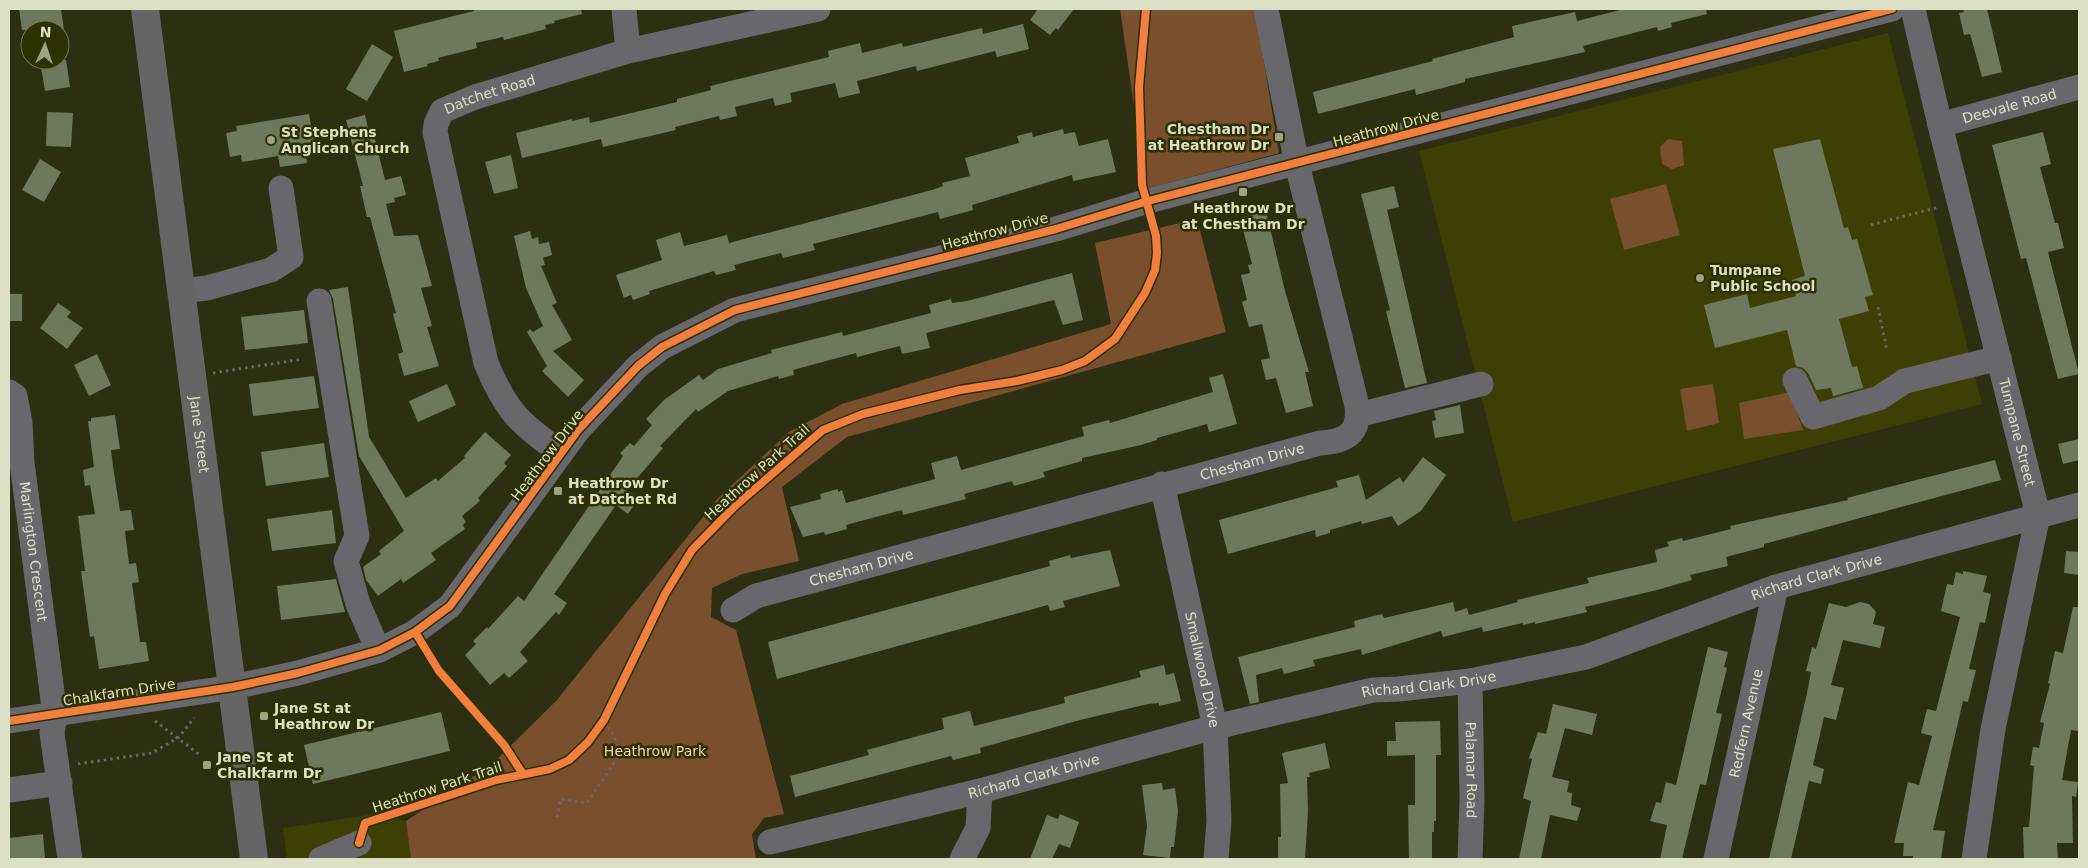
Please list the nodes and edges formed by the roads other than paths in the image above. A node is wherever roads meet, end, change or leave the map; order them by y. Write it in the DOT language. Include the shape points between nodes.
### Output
graph roads {
  1 [pos="145,9"];
  2 [pos="624,9"];
  3 [pos="818,9"];
  4 [pos="1266,9"];
  5 [pos="1892,9"];
  6 [pos="1913,9"];
  7 [pos="628,51"];
  8 [pos="2079,88"];
  9 [pos="1940,125"];
  10 [pos="1298,164"];
  11 [pos="281,188"];
  12 [pos="182,291"];
  13 [pos="319,301"];
  14 [pos="1999,358"];
  15 [pos="1795,380"];
  16 [pos="1481,384"];
  17 [pos="9,392"];
  18 [pos="1358,416"];
  19 [pos="562,453"];
  20 [pos="1162,484"];
  21 [pos="2079,505"];
  22 [pos="2038,515"];
  23 [pos="1776,587"];
  24 [pos="733,610"];
  25 [pos="378,650"];
  26 [pos="1470,681"];
  27 [pos="233,687"];
  28 [pos="55,715"];
  29 [pos="9,721"];
  30 [pos="1215,727"];
  31 [pos="58,775"];
  32 [pos="9,790"];
  33 [pos="980,791"];
  34 [pos="770,842"];
  35 [pos="359,843"];
  36 [pos="70,859"];
  37 [pos="254,859"];
  38 [pos="320,859"];
  39 [pos="962,859"];
  40 [pos="1216,859"];
  41 [pos="1470,859"];
  42 [pos="1716,859"];
  43 [pos="1974,859"];
  1 -- 12 [label="main road, Jane Street"];
  2 -- 7 [label="street"];
  3 -- 7 [label="street, Datchet Road"];
  4 -- 10 [label="street"];
  5 -- 10 [label="street, Heathrow Drive"];
  6 -- 9 [label="street, Tumpane Street"];
  7 -- 19 [label="street, Datchet Road" via="456,104 442,111 436,124 435,132 486,363 509,410 529,430"];
  8 -- 9 [label="street, Deevale Road"];
  9 -- 14 [label="street, Tumpane Street"];
  10 -- 18 [label="street"];
  10 -- 19 [label="street, Heathrow Drive" via="736,310 662,347 638,366 578,430"];
  11 -- 12 [label="street" via="291,257 271,270 207,288"];
  12 -- 27 [label="main road, Jane Street"];
  13 -- 25 [label="street" via="358,536 346,562 358,604"];
  14 -- 15 [label="street" via="1905,381 1879,398 1813,417"];
  14 -- 22 [label="street, Tumpane Street"];
  16 -- 18 [label="street"];
  17 -- 28 [label="street, Marlington Crescent" via="15,396 20,423 22,463"];
  18 -- 20 [label="street, Chesham Drive" via="1348,437 1334,442"];
  19 -- 25 [label="street, Heathrow Drive" via="450,606 415,632"];
  20 -- 24 [label="street, Chesham Drive" via="756,596"];
  20 -- 30 [label="street, Smallwood Drive"];
  21 -- 22 [label="street, Richard Clark Drive"];
  22 -- 23 [label="street, Richard Clark Drive"];
  22 -- 43 [label="street, Tumpane Street" via="1994,728"];
  23 -- 26 [label="street, Richard Clark Drive" via="1586,657"];
  23 -- 42 [label="street, Redfern Avenue"];
  25 -- 27 [label="street, Heathrow Drive" via="298,673"];
  26 -- 30 [label="street, Richard Clark Drive" via="1373,690"];
  26 -- 41 [label="street, Palamar Road"];
  27 -- 28 [label="street, Chalkfarm Drive"];
  27 -- 37 [label="main road, Jane Street"];
  28 -- 29 [label="street, Chalkfarm Drive"];
  28 -- 31 [label="street, Marlington Crescent" via="52,733"];
  30 -- 33 [label="street, Richard Clark Drive"];
  30 -- 40 [label="street, Smallwood Drive" via="1219,821"];
  31 -- 32 [label="street"];
  31 -- 36 [label="street, Marlington Crescent"];
  33 -- 34 [label="street, Richard Clark Drive"];
  33 -- 39 [label="street" via="978,828"];
  35 -- 38 [label="street"];
}
